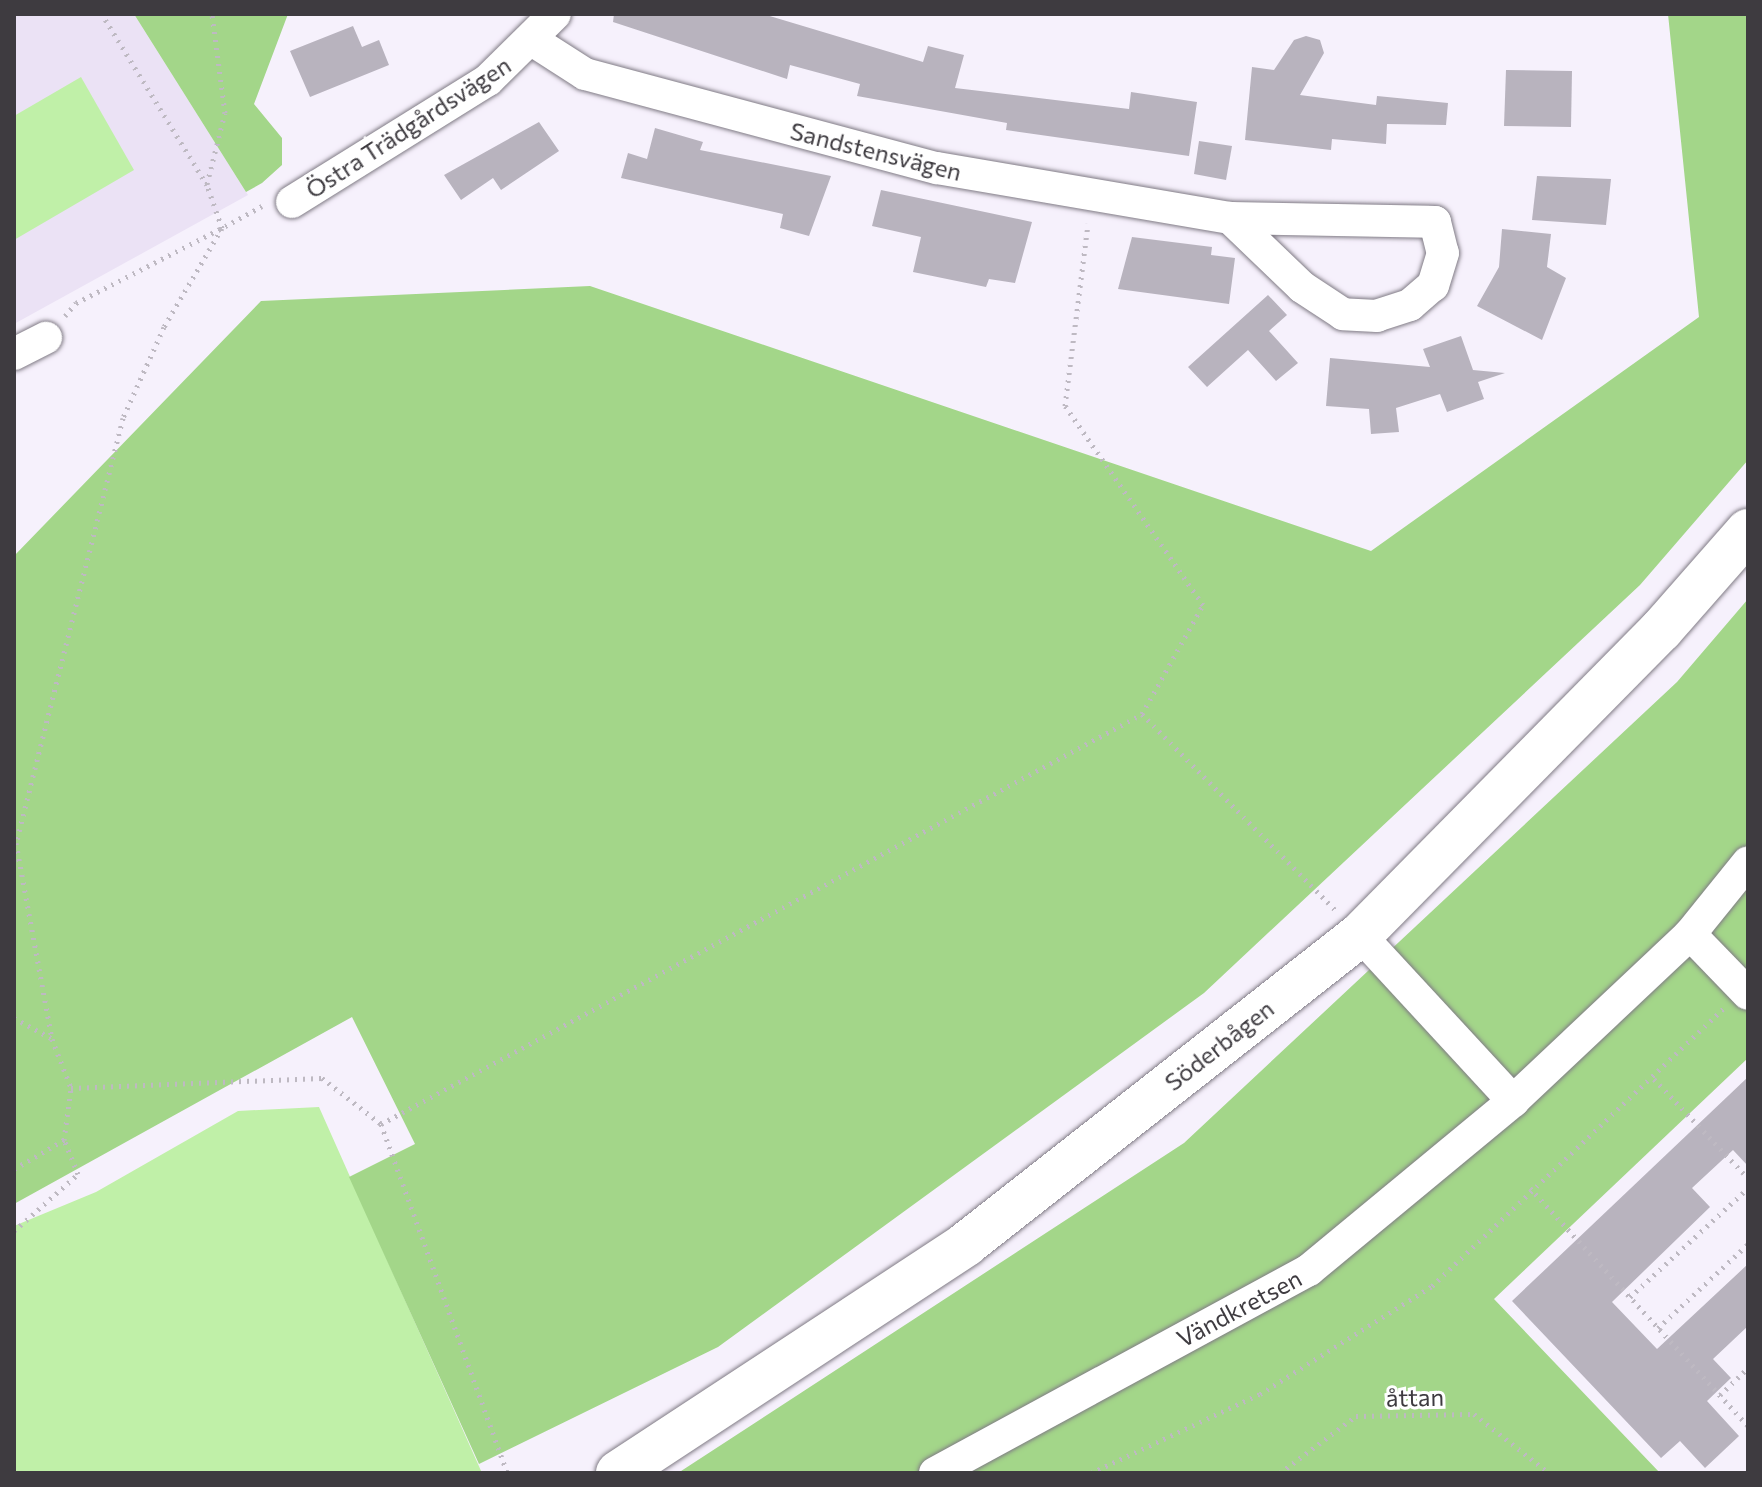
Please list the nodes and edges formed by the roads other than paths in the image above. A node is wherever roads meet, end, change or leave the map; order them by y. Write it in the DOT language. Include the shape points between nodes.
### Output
graph roads {
  1 [pos="555,14"];
  2 [pos="535,42"];
  3 [pos="292,202"];
  4 [pos="1230,218"];
  5 [pos="46,338"];
  6 [pos="14,354"];
  7 [pos="1748,531"];
  8 [pos="1748,862"];
  9 [pos="1690,934"];
  10 [pos="1360,935"];
  11 [pos="1745,992"];
  12 [pos="1513,1101"];
  13 [pos="618,1473"];
  14 [pos="935,1473"];
  1 -- 2 [label="street, Östra Trädgårdsvägen"];
  2 -- 3 [label="street, Östra Trädgårdsvägen" via="488,80"];
  2 -- 4 [label="street, Sandstensvägen" via="585,74 937,168"];
  4 -- 4 [label="street, Sandstensvägen" via="1435,222 1443,253 1433,285 1410,305 1377,316 1343,314 1302,287"];
  5 -- 6 [label="street"];
  7 -- 10 [label="street, Söderbågen" via="1661,630"];
  8 -- 9 [label="street, Vändkretsen"];
  9 -- 11 [label="street"];
  9 -- 12 [label="street, Vändkretsen"];
  10 -- 12 [label="street"];
  10 -- 13 [label="street, Söderbågen" via="966,1244"];
  12 -- 14 [label="street, Vändkretsen" via="1309,1270"];
}
